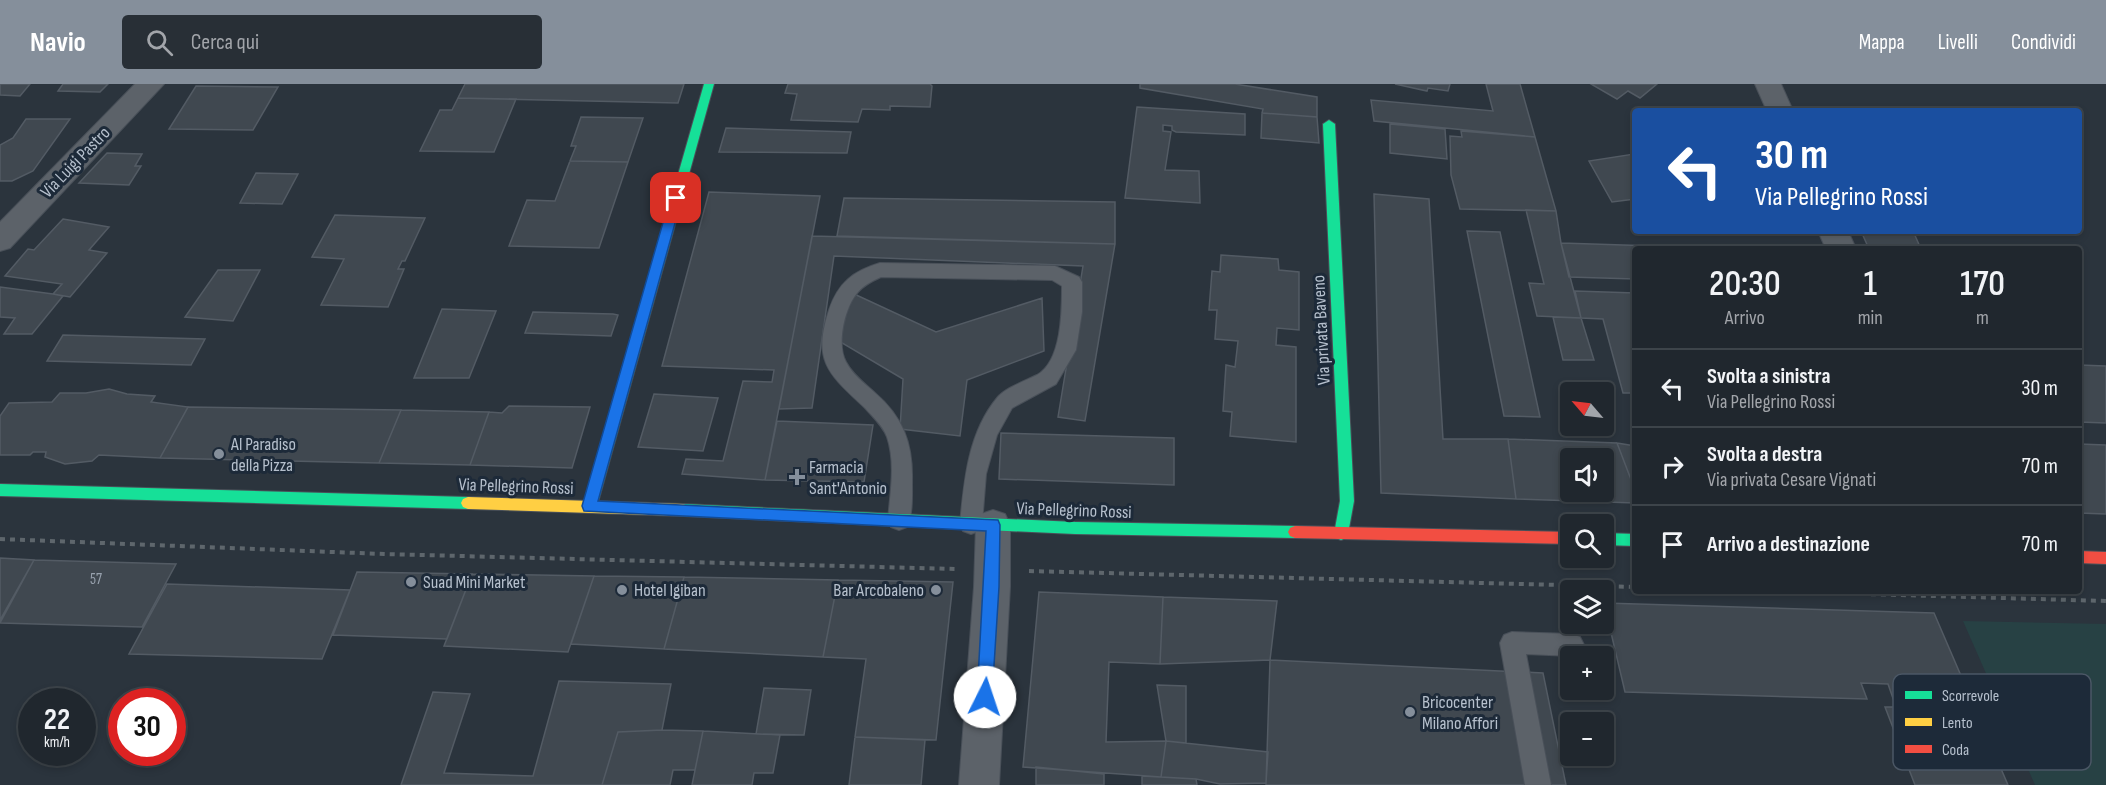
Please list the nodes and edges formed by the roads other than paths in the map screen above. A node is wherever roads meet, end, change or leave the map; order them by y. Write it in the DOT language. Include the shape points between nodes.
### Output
graph roads {
  1 [pos="151,84"];
  2 [pos="709,84"];
  3 [pos="1768,84"];
  4 [pos="1779,108"];
  5 [pos="1329,124"];
  6 [pos="10,219"];
  7 [pos="0,240"];
  8 [pos="0,490"];
  9 [pos="590,506"];
  10 [pos="899,520"];
  11 [pos="982,524"];
  12 [pos="1341,534"];
  13 [pos="1560,538"];
  14 [pos="1614,539"];
  15 [pos="1632,540"];
  16 [pos="2082,557"];
  17 [pos="2106,558"];
  18 [pos="1572,645"];
  19 [pos="979,785"];
  20 [pos="1538,785"];
  1 -- 6 [label="street, Via Luigi Pastro"];
  2 -- 9 [label="main road"];
  3 -- 4 [label="street"];
  5 -- 12 [label="main road, Via privata Baveno" via="1347,501"];
  6 -- 7 [label="street, Via Luigi Pastro"];
  8 -- 9 [label="main road, Via Pellegrino Rossi"];
  9 -- 10 [label="main road, Via Pellegrino Rossi"];
  10 -- 11 [label="main road, Via Pellegrino Rossi"];
  10 -- 11 [label="lane" via="902,486 897,437 884,412 835,365 831,336 844,293 855,281 880,270 1055,273 1072,282 1066,350 1049,378 1005,402 987,433 975,474"];
  11 -- 12 [label="main road, Via Pellegrino Rossi"];
  11 -- 19 [label="street" via="992,587"];
  12 -- 13 [label="main road, Via Pellegrino Rossi"];
  14 -- 15 [label="main road"];
  16 -- 17 [label="main road"];
  18 -- 20 [label="lane" via="1512,643"];
}
